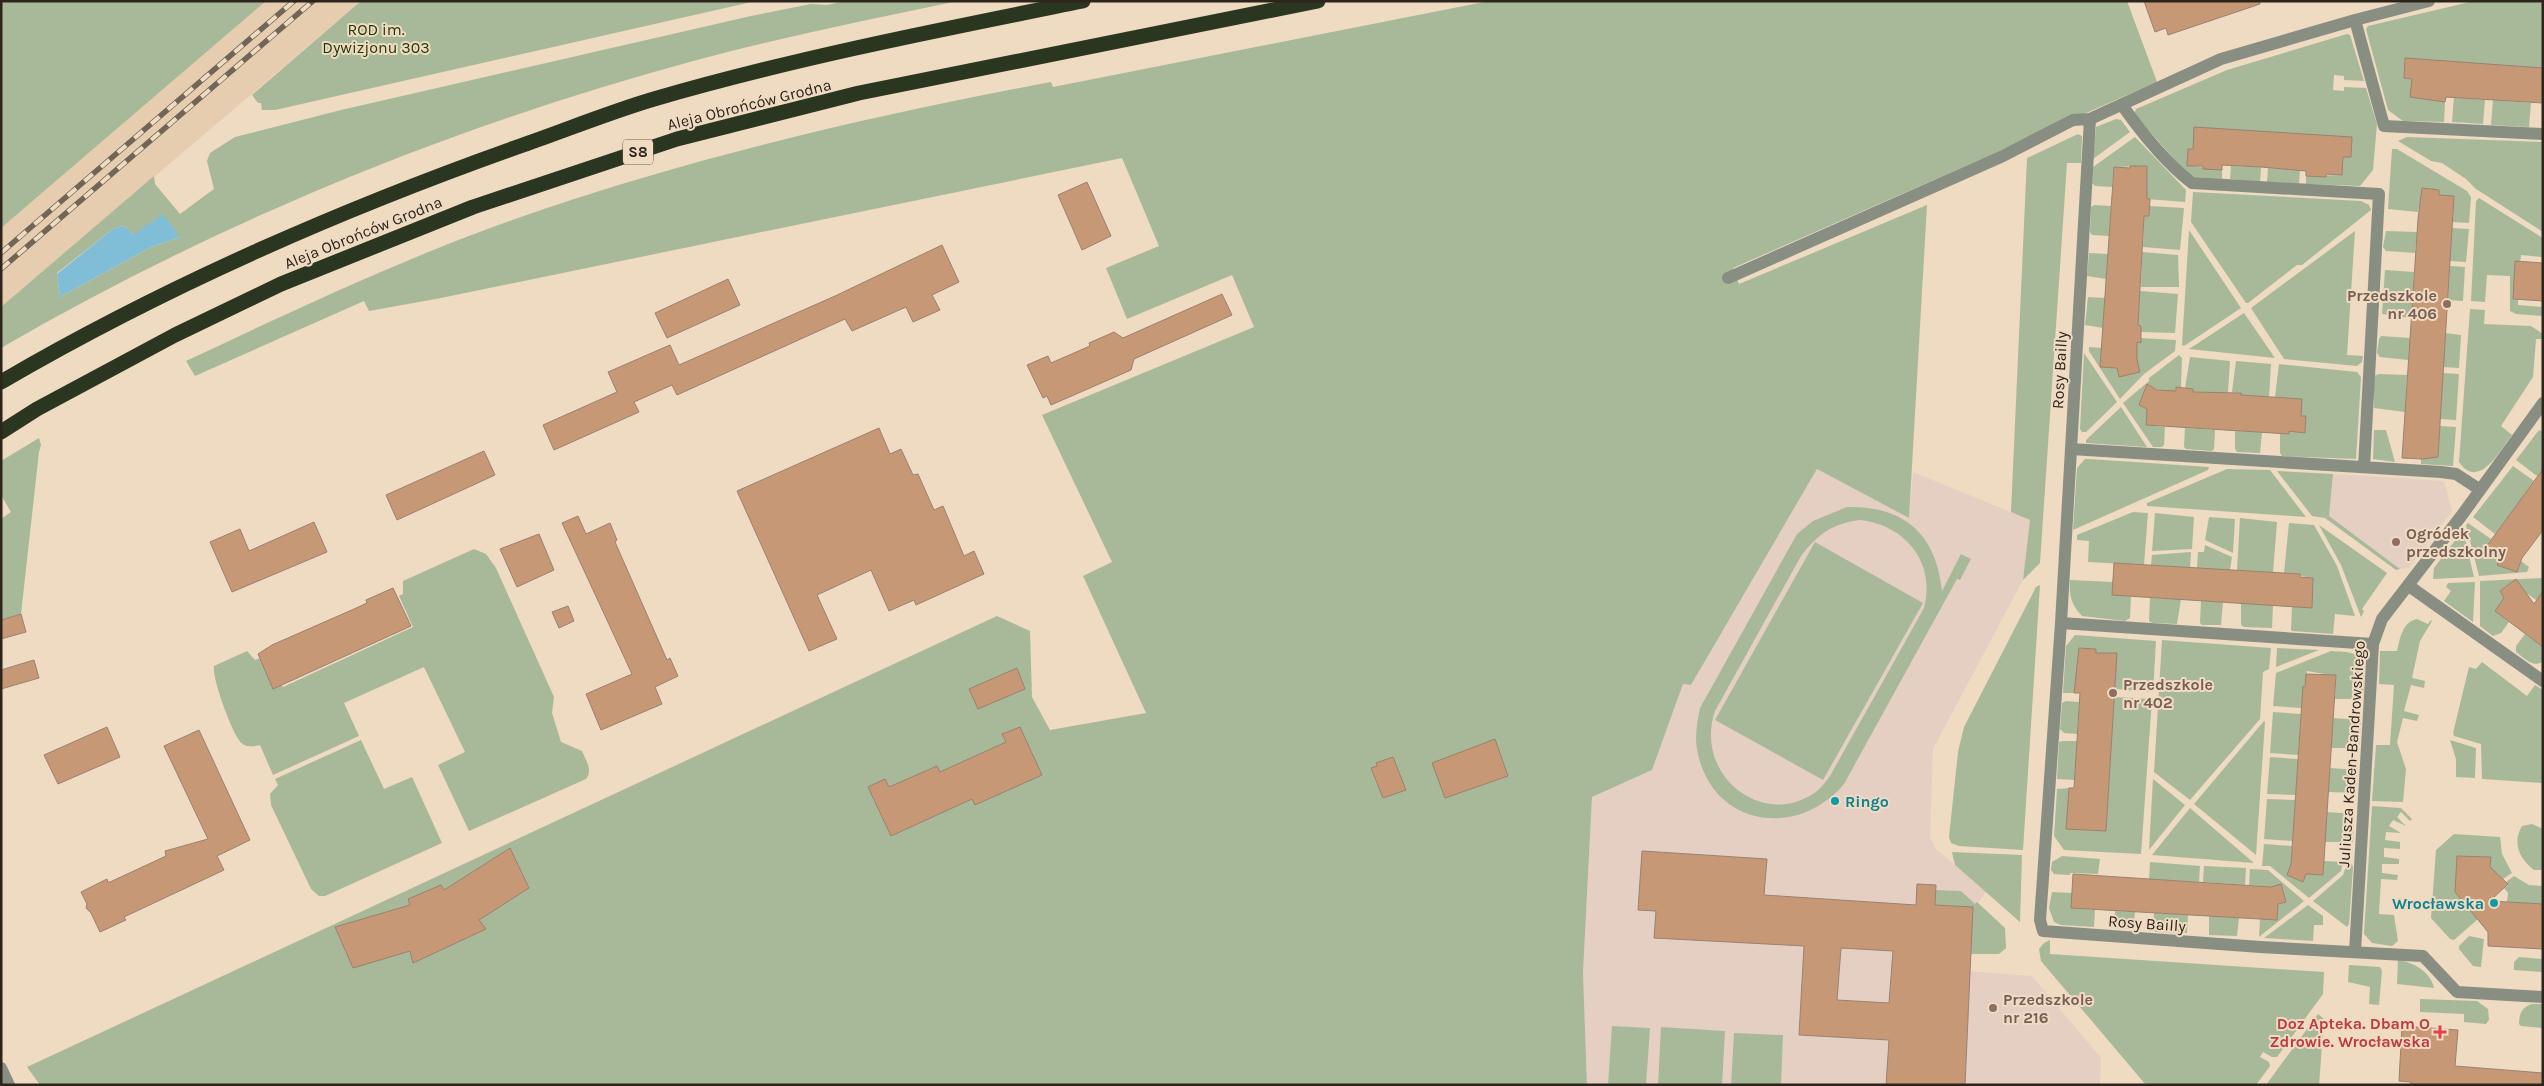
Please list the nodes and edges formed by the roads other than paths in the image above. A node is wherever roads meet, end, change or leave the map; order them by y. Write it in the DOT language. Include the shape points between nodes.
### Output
graph roads {
  1 [pos="1083,1"];
  2 [pos="1318,1"];
  3 [pos="2429,1"];
  4 [pos="2355,20"];
  5 [pos="2122,105"];
  6 [pos="2090,119"];
  7 [pos="2543,134"];
  8 [pos="1728,278"];
  9 [pos="1,382"];
  10 [pos="2543,403"];
  11 [pos="1,432"];
  12 [pos="2071,450"];
  13 [pos="2364,466"];
  14 [pos="2479,489"];
  15 [pos="2409,586"];
  16 [pos="2061,623"];
  17 [pos="2373,644"];
  18 [pos="2543,681"];
  19 [pos="2355,952"];
  20 [pos="2543,997"];
  21 [pos="1,1068"];
  22 [pos="9,1085"];
  1 -- 9 [label="highway, Aleja Obrońców Grodna" via="854,48 653,100 467,165 264,247 156,297"];
  2 -- 11 [label="highway, Aleja Obrońców Grodna / S8" via="859,93 677,139 473,207 282,284 175,334"];
  3 -- 4 [label="street"];
  4 -- 5 [label="street" via="2221,59"];
  4 -- 7 [label="street" via="2384,126"];
  5 -- 6 [label="street"];
  5 -- 13 [label="street" via="2174,167 2192,183 2379,194"];
  6 -- 8 [label="street" via="2073,120 2003,156"];
  6 -- 12 [label="street, Rosy Bailly"];
  10 -- 14 [label="street, Juliusza Kaden-Bandrowskiego"];
  12 -- 13 [label="street"];
  12 -- 16 [label="street, Rosy Bailly"];
  13 -- 14 [label="street" via="2456,474"];
  14 -- 15 [label="street, Juliusza Kaden-Bandrowskiego"];
  15 -- 17 [label="street, Juliusza Kaden-Bandrowskiego" via="2382,619"];
  15 -- 18 [label="street"];
  16 -- 17 [label="street"];
  16 -- 19 [label="street, Rosy Bailly" via="2040,920 2044,931"];
  17 -- 19 [label="street, Juliusza Kaden-Bandrowskiego"];
  19 -- 20 [label="street, Rosy Bailly" via="2424,956 2457,992"];
  21 -- 22 [label="street"];
}
